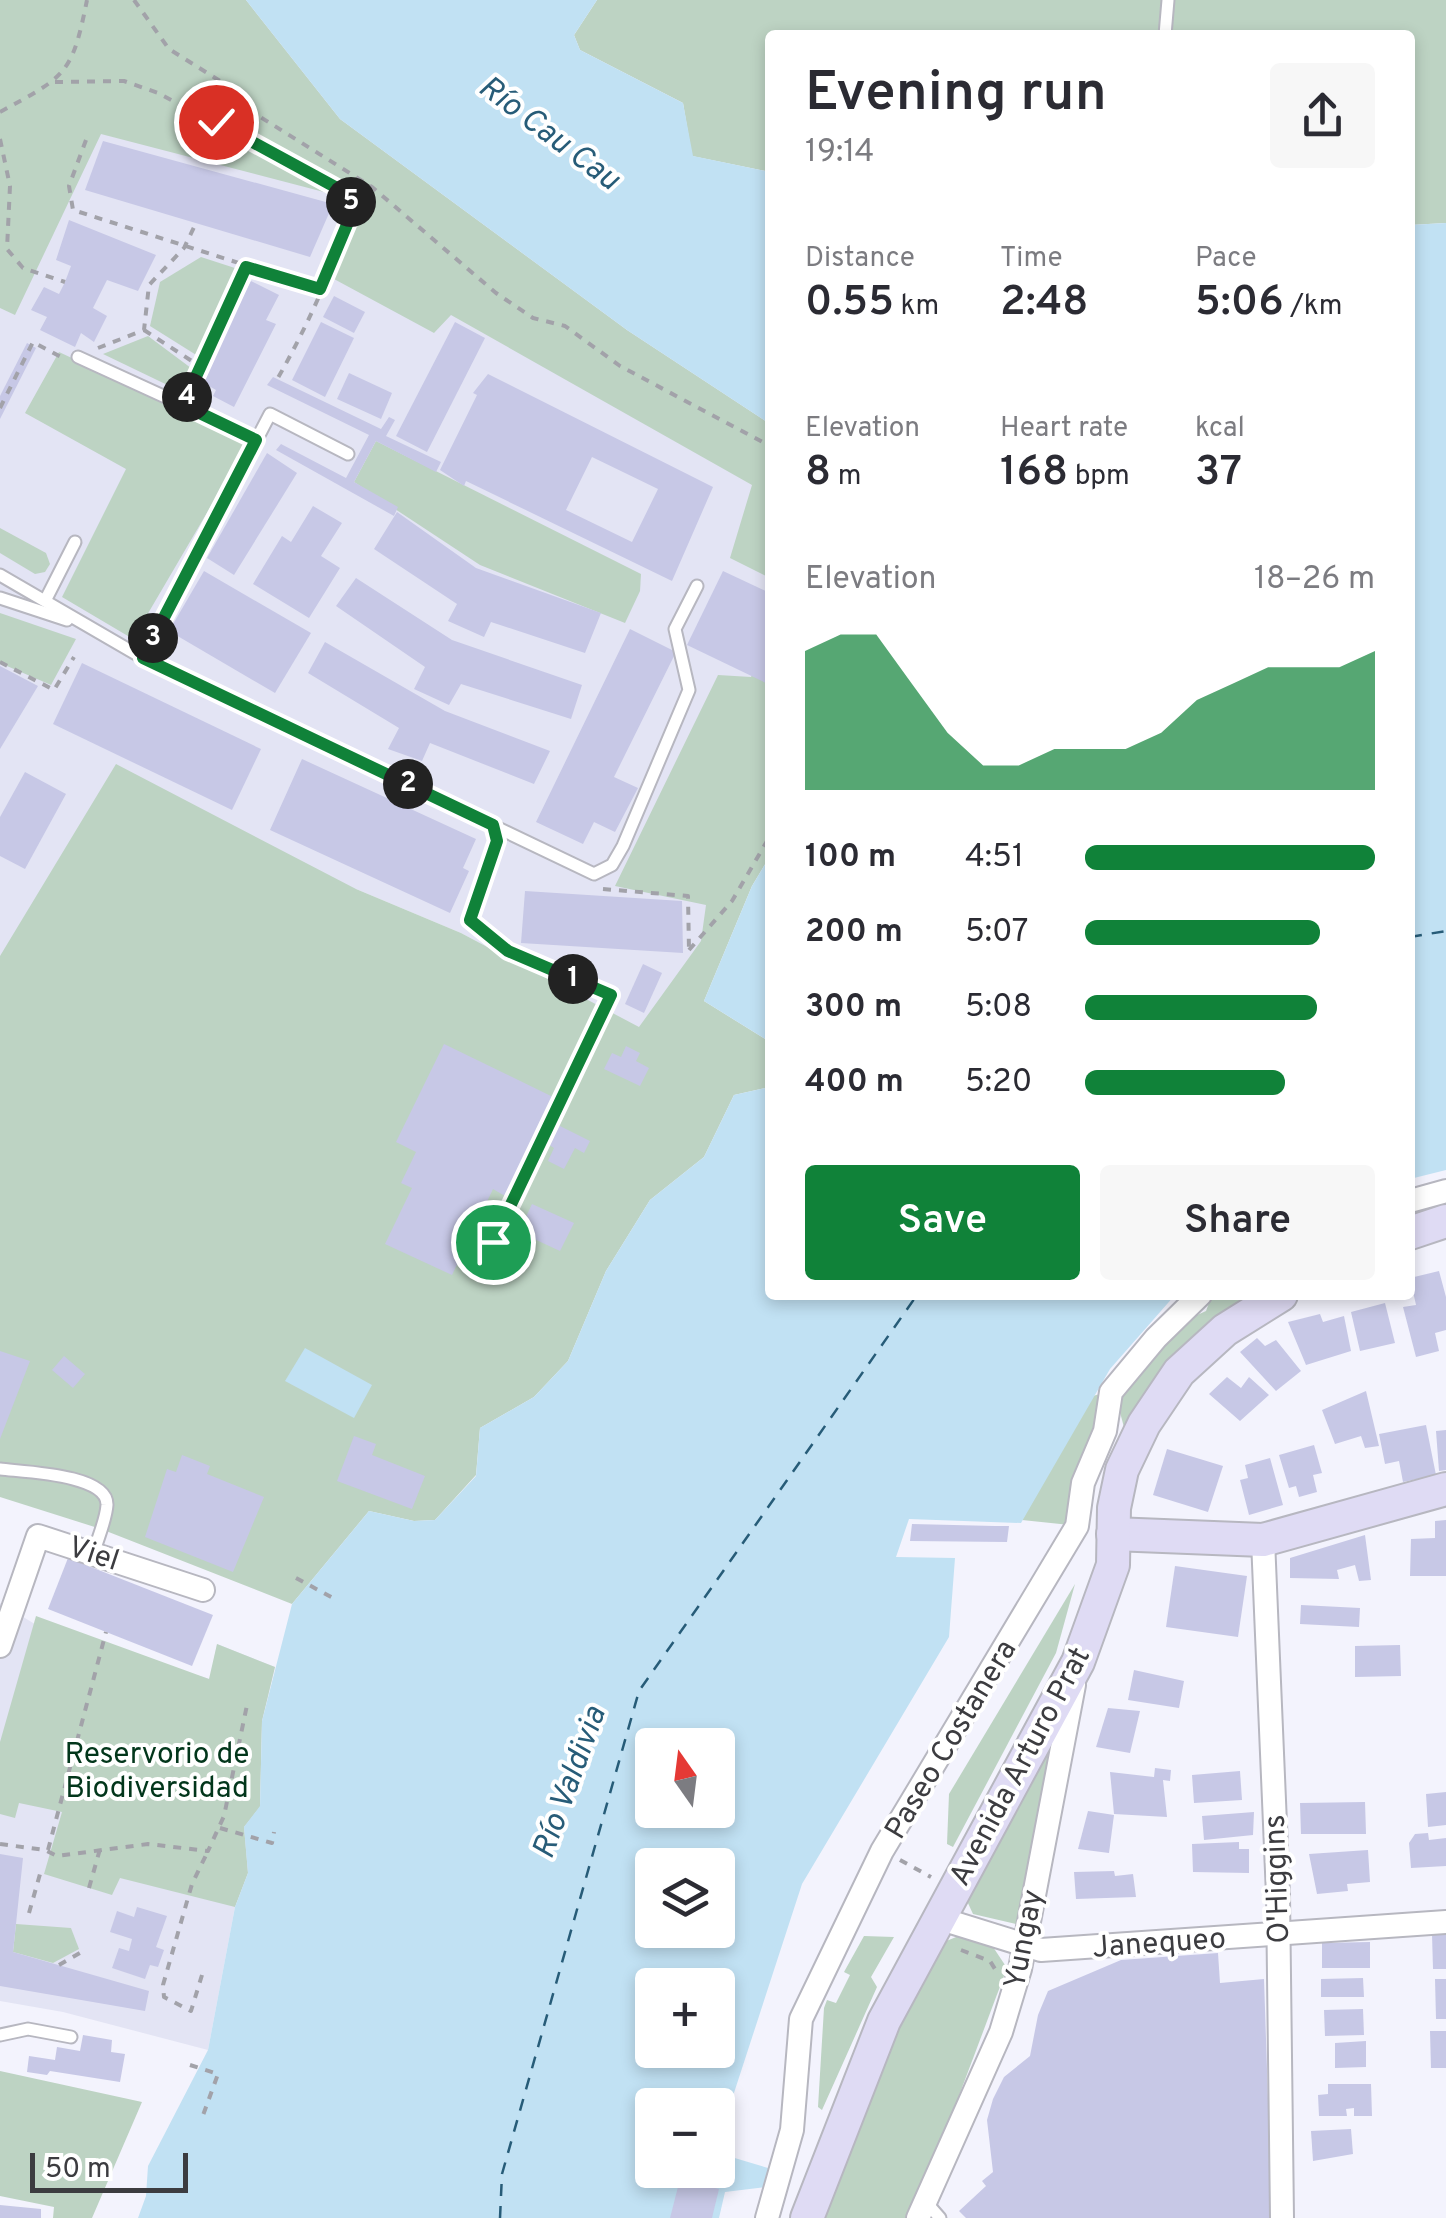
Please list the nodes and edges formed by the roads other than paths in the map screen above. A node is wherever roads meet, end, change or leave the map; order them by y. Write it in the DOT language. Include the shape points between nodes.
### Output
graph roads {
  1 [pos="1168,0"];
  2 [pos="1165,30"];
  3 [pos="78,356"];
  4 [pos="256,440"];
  5 [pos="348,454"];
  6 [pos="75,542"];
  7 [pos="0,575"];
  8 [pos="697,586"];
  9 [pos="0,598"];
  10 [pos="46,599"];
  11 [pos="79,623"];
  12 [pos="143,658"];
  13 [pos="1446,1192"];
  14 [pos="1415,1199"];
  15 [pos="1446,1222"];
  16 [pos="1415,1231"];
  17 [pos="1195,1300"];
  18 [pos="1273,1300"];
  19 [pos="0,1469"];
  20 [pos="1446,1489"];
  21 [pos="1114,1534"];
  22 [pos="1263,1540"];
  23 [pos="94,1552"];
  24 [pos="203,1590"];
  25 [pos="0,1646"];
  26 [pos="1078,1662"];
  27 [pos="938,1918"];
  28 [pos="1446,1922"];
  29 [pos="1278,1935"];
  30 [pos="1024,1948"];
  31 [pos="0,2035"];
  32 [pos="72,2037"];
  33 [pos="928,2214"];
  34 [pos="767,2218"];
  35 [pos="807,2218"];
  36 [pos="1282,2218"];
  1 -- 2 [label="lane"];
  3 -- 4 [label="lane"];
  4 -- 5 [label="lane" via="270,414"];
  4 -- 12 [label="lane"];
  6 -- 10 [label="lane"];
  7 -- 10 [label="lane"];
  8 -- 12 [label="lane" via="675,630 690,690 623,846 612,864 594,874"];
  9 -- 11 [label="lane"];
  10 -- 11 [label="lane"];
  11 -- 12 [label="lane"];
  13 -- 14 [label="street"];
  15 -- 16 [label="main road"];
  17 -- 34 [label="street, Paseo Costanera" via="1111,1392 1105,1432 1083,1484 1078,1526 882,1851 801,2019 792,2130"];
  18 -- 21 [label="main road, Avenida Arturo Prat" via="1225,1330 1179,1372 1122,1470"];
  19 -- 23 [label="lane" via="82,1480 102,1490 108,1502"];
  20 -- 22 [label="main road"];
  21 -- 22 [label="main road"];
  21 -- 26 [label="main road, Avenida Arturo Prat" via="1113,1564"];
  22 -- 29 [label="street, O'Higgins"];
  23 -- 24 [label="street, Viel"];
  23 -- 25 [label="street, Viel" via="38,1536"];
  26 -- 27 [label="main road, Avenida Arturo Prat"];
  26 -- 30 [label="street, Yungay"];
  27 -- 30 [label="street, Janequeo"];
  27 -- 35 [label="main road, Avenida Arturo Prat" via="884,2021"];
  28 -- 29 [label="street, Janequeo"];
  29 -- 30 [label="street, Janequeo"];
  29 -- 36 [label="street, O'Higgins"];
  30 -- 33 [label="street, Yungay" via="1001,2032"];
  31 -- 32 [label="lane" via="28,2028"];
}
